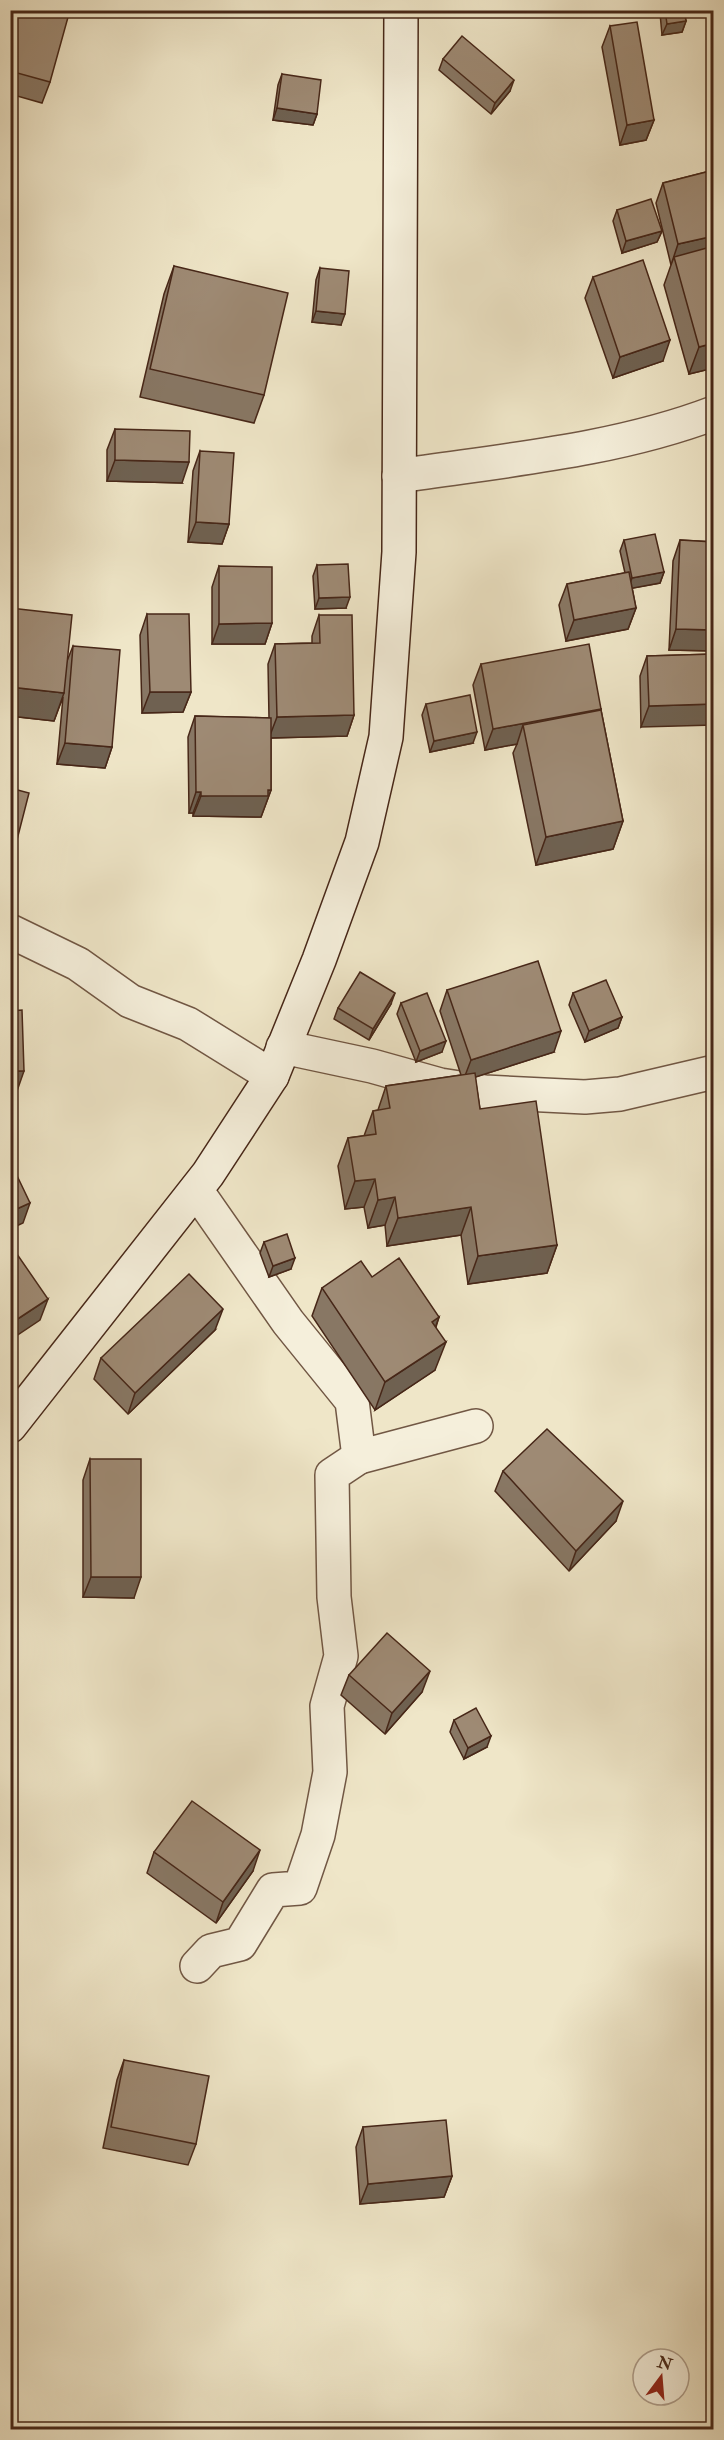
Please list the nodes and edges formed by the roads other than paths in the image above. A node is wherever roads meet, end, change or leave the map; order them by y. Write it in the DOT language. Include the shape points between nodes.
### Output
graph roads {
  1 [pos="401,10"];
  2 [pos="714,413"];
  3 [pos="399,476"];
  4 [pos="10,931"];
  5 [pos="278,1061"];
  6 [pos="714,1072"];
  7 [pos="196,1190"];
  8 [pos="10,1426"];
  9 [pos="476,1426"];
  10 [pos="359,1457"];
  11 [pos="197,1966"];
  1 -- 3 [label="street"];
  2 -- 3 [label="street" via="615,441"];
  3 -- 5 [label="street" via="399,552 386,737 362,842"];
  4 -- 5 [label="street" via="78,964 130,1001"];
  5 -- 6 [label="street" via="372,1066 440,1085 484,1092 585,1097 620,1095"];
  5 -- 7 [label="street"];
  7 -- 8 [label="street"];
  7 -- 10 [label="street" via="288,1322 352,1401"];
  9 -- 10 [label="street"];
  10 -- 11 [label="street" via="332,1475 334,1597 341,1656 327,1706 330,1773 318,1835 300,1888 273,1890 240,1944 211,1951"];
}
